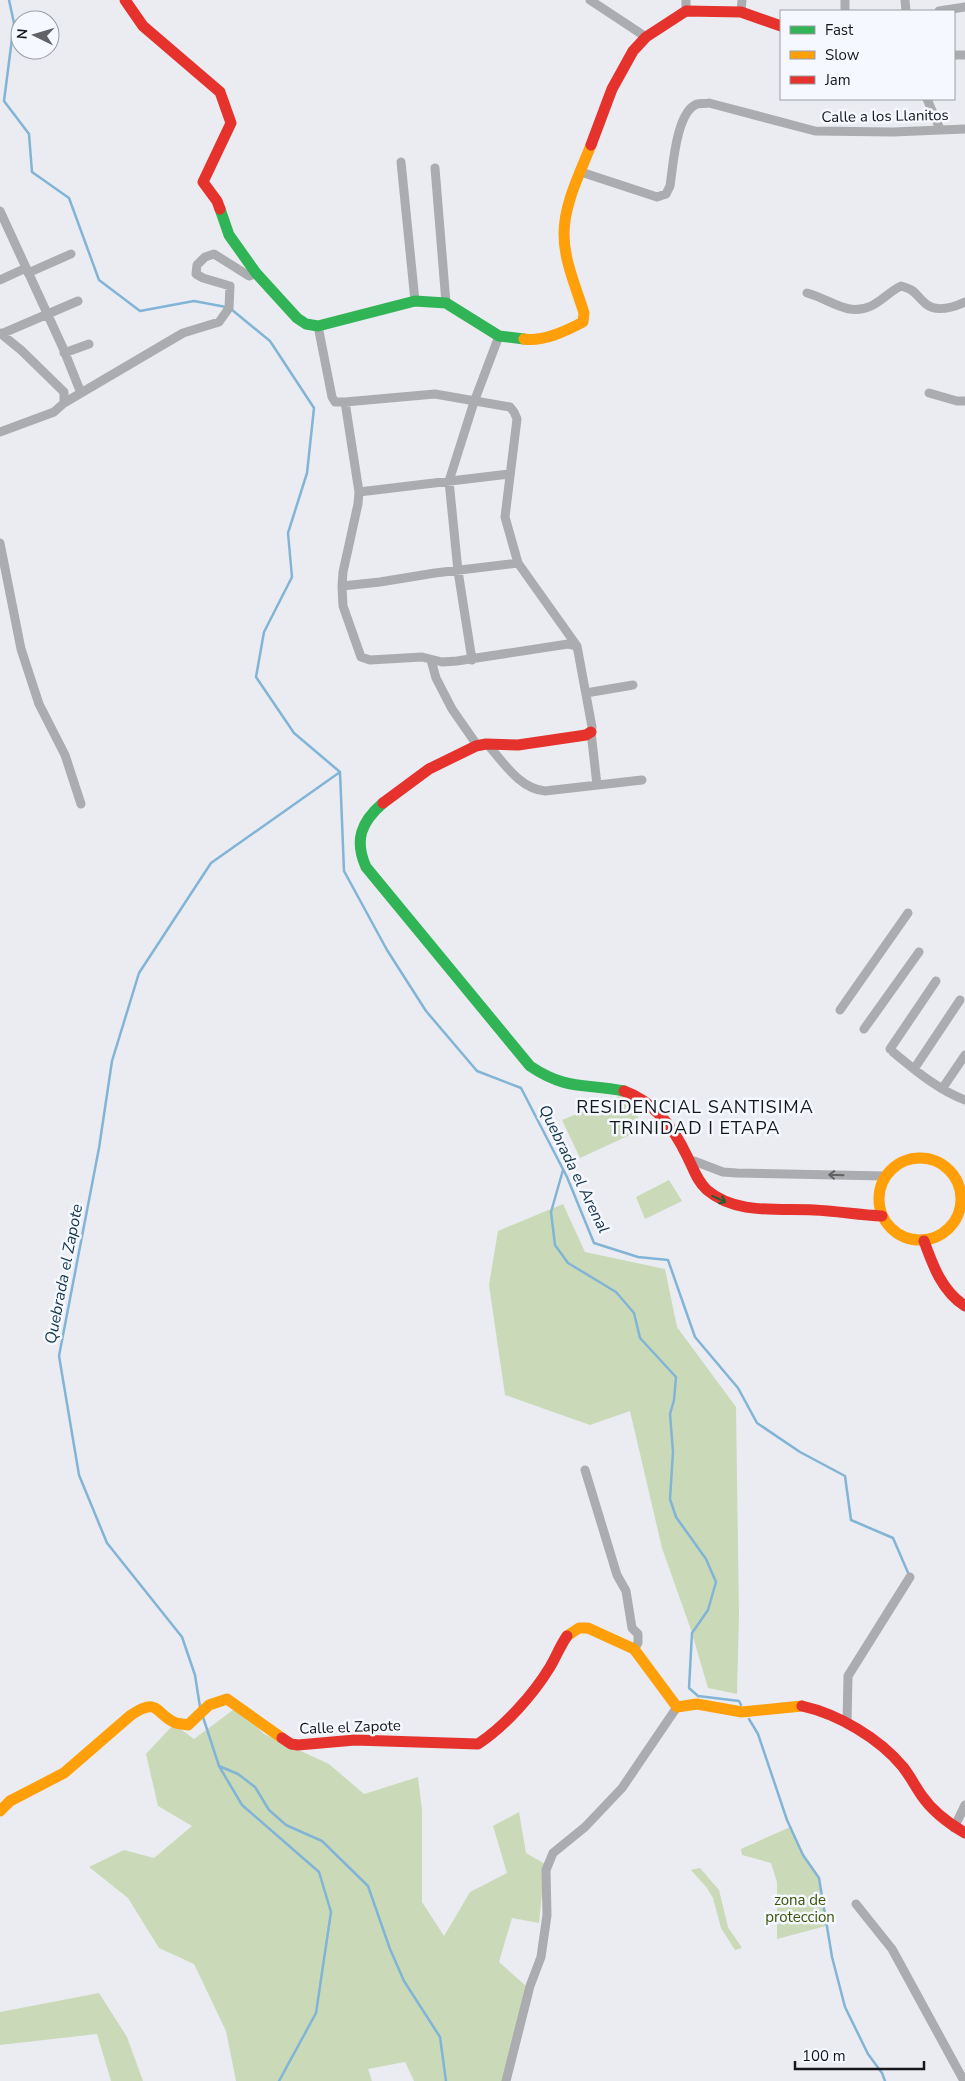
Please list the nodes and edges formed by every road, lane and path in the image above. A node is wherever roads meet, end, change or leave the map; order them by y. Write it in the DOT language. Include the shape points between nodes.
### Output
graph roads {
  1 [pos="125,0"];
  2 [pos="590,0"];
  3 [pos="742,0"];
  4 [pos="686,6"];
  5 [pos="965,7"];
  6 [pos="946,10"];
  7 [pos="741,12"];
  8 [pos="780,26"];
  9 [pos="646,37"];
  10 [pos="927,100"];
  11 [pos="940,129"];
  12 [pos="965,129"];
  13 [pos="401,162"];
  14 [pos="435,168"];
  15 [pos="581,172"];
  16 [pos="0,212"];
  17 [pos="3,226"];
  18 [pos="71,254"];
  19 [pos="27,271"];
  20 [pos="256,273"];
  21 [pos="0,280"];
  22 [pos="807,293"];
  23 [pos="78,301"];
  24 [pos="416,301"];
  25 [pos="965,302"];
  26 [pos="446,303"];
  27 [pos="47,314"];
  28 [pos="318,326"];
  29 [pos="0,333"];
  30 [pos="499,336"];
  31 [pos="89,344"];
  32 [pos="64,353"];
  33 [pos="81,393"];
  34 [pos="929,393"];
  35 [pos="965,401"];
  36 [pos="345,402"];
  37 [pos="474,402"];
  38 [pos="64,403"];
  39 [pos="0,432"];
  40 [pos="509,474"];
  41 [pos="449,481"];
  42 [pos="359,492"];
  43 [pos="0,543"];
  44 [pos="518,563"];
  45 [pos="458,571"];
  46 [pos="342,586"];
  47 [pos="572,642"];
  48 [pos="470,644"];
  49 [pos="430,660"];
  50 [pos="472,660"];
  51 [pos="457,661"];
  52 [pos="633,685"];
  53 [pos="586,693"];
  54 [pos="591,732"];
  55 [pos="483,745"];
  56 [pos="642,780"];
  57 [pos="597,785"];
  58 [pos="81,804"];
  59 [pos="908,912"];
  60 [pos="919,952"];
  61 [pos="936,981"];
  62 [pos="960,1000"];
  63 [pos="840,1010"];
  64 [pos="864,1029"];
  65 [pos="965,1055"];
  66 [pos="914,1069"];
  67 [pos="942,1089"];
  68 [pos="965,1100"];
  69 [pos="691,1162"];
  70 [pos="885,1176"];
  71 [pos="963,1196"];
  72 [pos="882,1216"];
  73 [pos="924,1240"];
  74 [pos="965,1306"];
  75 [pos="585,1470"];
  76 [pos="910,1577"];
  77 [pos="634,1649"];
  78 [pos="677,1707"];
  79 [pos="847,1723"];
  80 [pos="965,1805"];
  81 [pos="0,1810"];
  82 [pos="954,1828"];
  83 [pos="965,1833"];
  84 [pos="856,1904"];
  85 [pos="506,2081"];
  86 [pos="964,2081"];
  1 -- 20 [label="street" via="143,26 220,92 231,123 203,182 217,201 229,236"];
  2 -- 9 [label="street"];
  3 -- 7 [label="street"];
  4 -- 7 [label="street"];
  4 -- 9 [label="street"];
  5 -- 6 [label="street"];
  7 -- 8 [label="street"];
  9 -- 15 [label="street" via="633,51 612,89"];
  10 -- 11 [label="street"];
  11 -- 12 [label="street, Calle a los Llanitos"];
  11 -- 15 [label="street, Calle a los Llanitos" via="815,131 697,104 688,110 680,127 666,194 657,197"];
  13 -- 24 [label="street"];
  14 -- 26 [label="street"];
  15 -- 30 [label="street" via="570,200 564,235 584,322 567,331 531,340"];
  16 -- 17 [label="street"];
  17 -- 19 [label="street"];
  18 -- 19 [label="street"];
  19 -- 21 [label="street"];
  19 -- 27 [label="street"];
  20 -- 28 [label="street" via="297,318"];
  20 -- 33 [label="street" via="248,276 214,254 205,256 197,265 196,274 230,286 229,308 219,322 183,333"];
  22 -- 25 [label="street" via="854,311 872,306 889,291 901,286 914,289 927,306 941,309"];
  23 -- 27 [label="street"];
  24 -- 26 [label="street"];
  24 -- 28 [label="street"];
  26 -- 30 [label="street"];
  27 -- 29 [label="street"];
  27 -- 32 [label="street"];
  28 -- 36 [label="street" via="332,397 335,402"];
  29 -- 38 [label="street" via="64,392"];
  30 -- 37 [label="street"];
  31 -- 32 [label="street"];
  32 -- 33 [label="street"];
  33 -- 38 [label="street"];
  34 -- 35 [label="street"];
  36 -- 37 [label="street" via="435,394"];
  36 -- 42 [label="street"];
  37 -- 40 [label="street" via="510,408 514,412 517,419"];
  37 -- 41 [label="street"];
  38 -- 39 [label="street" via="54,412"];
  40 -- 41 [label="street"];
  40 -- 44 [label="street" via="505,517"];
  41 -- 42 [label="street"];
  41 -- 45 [label="street"];
  42 -- 46 [label="street"];
  43 -- 58 [label="street" via="21,649 40,704 65,755"];
  44 -- 45 [label="street"];
  44 -- 47 [label="street"];
  45 -- 46 [label="street"];
  45 -- 48 [label="street"];
  46 -- 49 [label="street" via="343,606 362,657 370,660 422,657"];
  47 -- 50 [label="street"];
  47 -- 53 [label="street"];
  48 -- 50 [label="street"];
  48 -- 51 [label="street"];
  49 -- 51 [label="street"];
  49 -- 55 [label="street" via="452,709"];
  50 -- 51 [label="street"];
  52 -- 53 [label="street"];
  53 -- 54 [label="street"];
  54 -- 55 [label="street" via="518,745"];
  54 -- 57 [label="street"];
  55 -- 57 [label="street" via="527,787 545,791"];
  55 -- 69 [label="street" via="448,756 370,814 360,832 361,857 369,871 530,1066 548,1079 574,1086 614,1089 641,1098 671,1125"];
  56 -- 57 [label="street"];
  59 -- 63 [label="street"];
  60 -- 64 [label="street"];
  61 -- 66 [label="street" via="891,1050"];
  62 -- 66 [label="street"];
  65 -- 67 [label="street"];
  66 -- 67 [label="street"];
  67 -- 68 [label="street"];
  70 -- 69 [label="street, one-way" via="723,1172"];
  69 -- 72 [label="street, one-way" via="693,1172 708,1194 740,1206"];
  70 -- 71 [label="street" via="908,1159 929,1158 953,1174"];
  70 -- 72 [label="street" via="878,1203"];
  71 -- 73 [label="street" via="951,1226 936,1237"];
  72 -- 73 [label="street" via="895,1233 905,1238"];
  73 -- 74 [label="street" via="948,1292"];
  75 -- 77 [label="street" via="617,1575 626,1591 632,1628 638,1634"];
  76 -- 79 [label="street" via="848,1676"];
  77 -- 78 [label="street, Calle el Zapote"];
  77 -- 81 [label="street, Calle el Zapote" via="600,1632 584,1628 576,1630 566,1637 533,1694 487,1738 473,1745 391,1740 298,1745 291,1744 227,1699 213,1701 188,1725 175,1723 159,1710 144,1707 64,1773 10,1801"];
  78 -- 79 [label="street" via="697,1704 742,1712 803,1706"];
  78 -- 85 [label="street" via="622,1788 585,1827 553,1854 546,1870 547,1915 541,1957 530,1986"];
  79 -- 82 [label="street" via="880,1743 903,1767 923,1798"];
  80 -- 82 [label="street"];
  82 -- 83 [label="street"];
  84 -- 86 [label="street" via="892,1949"];
}
